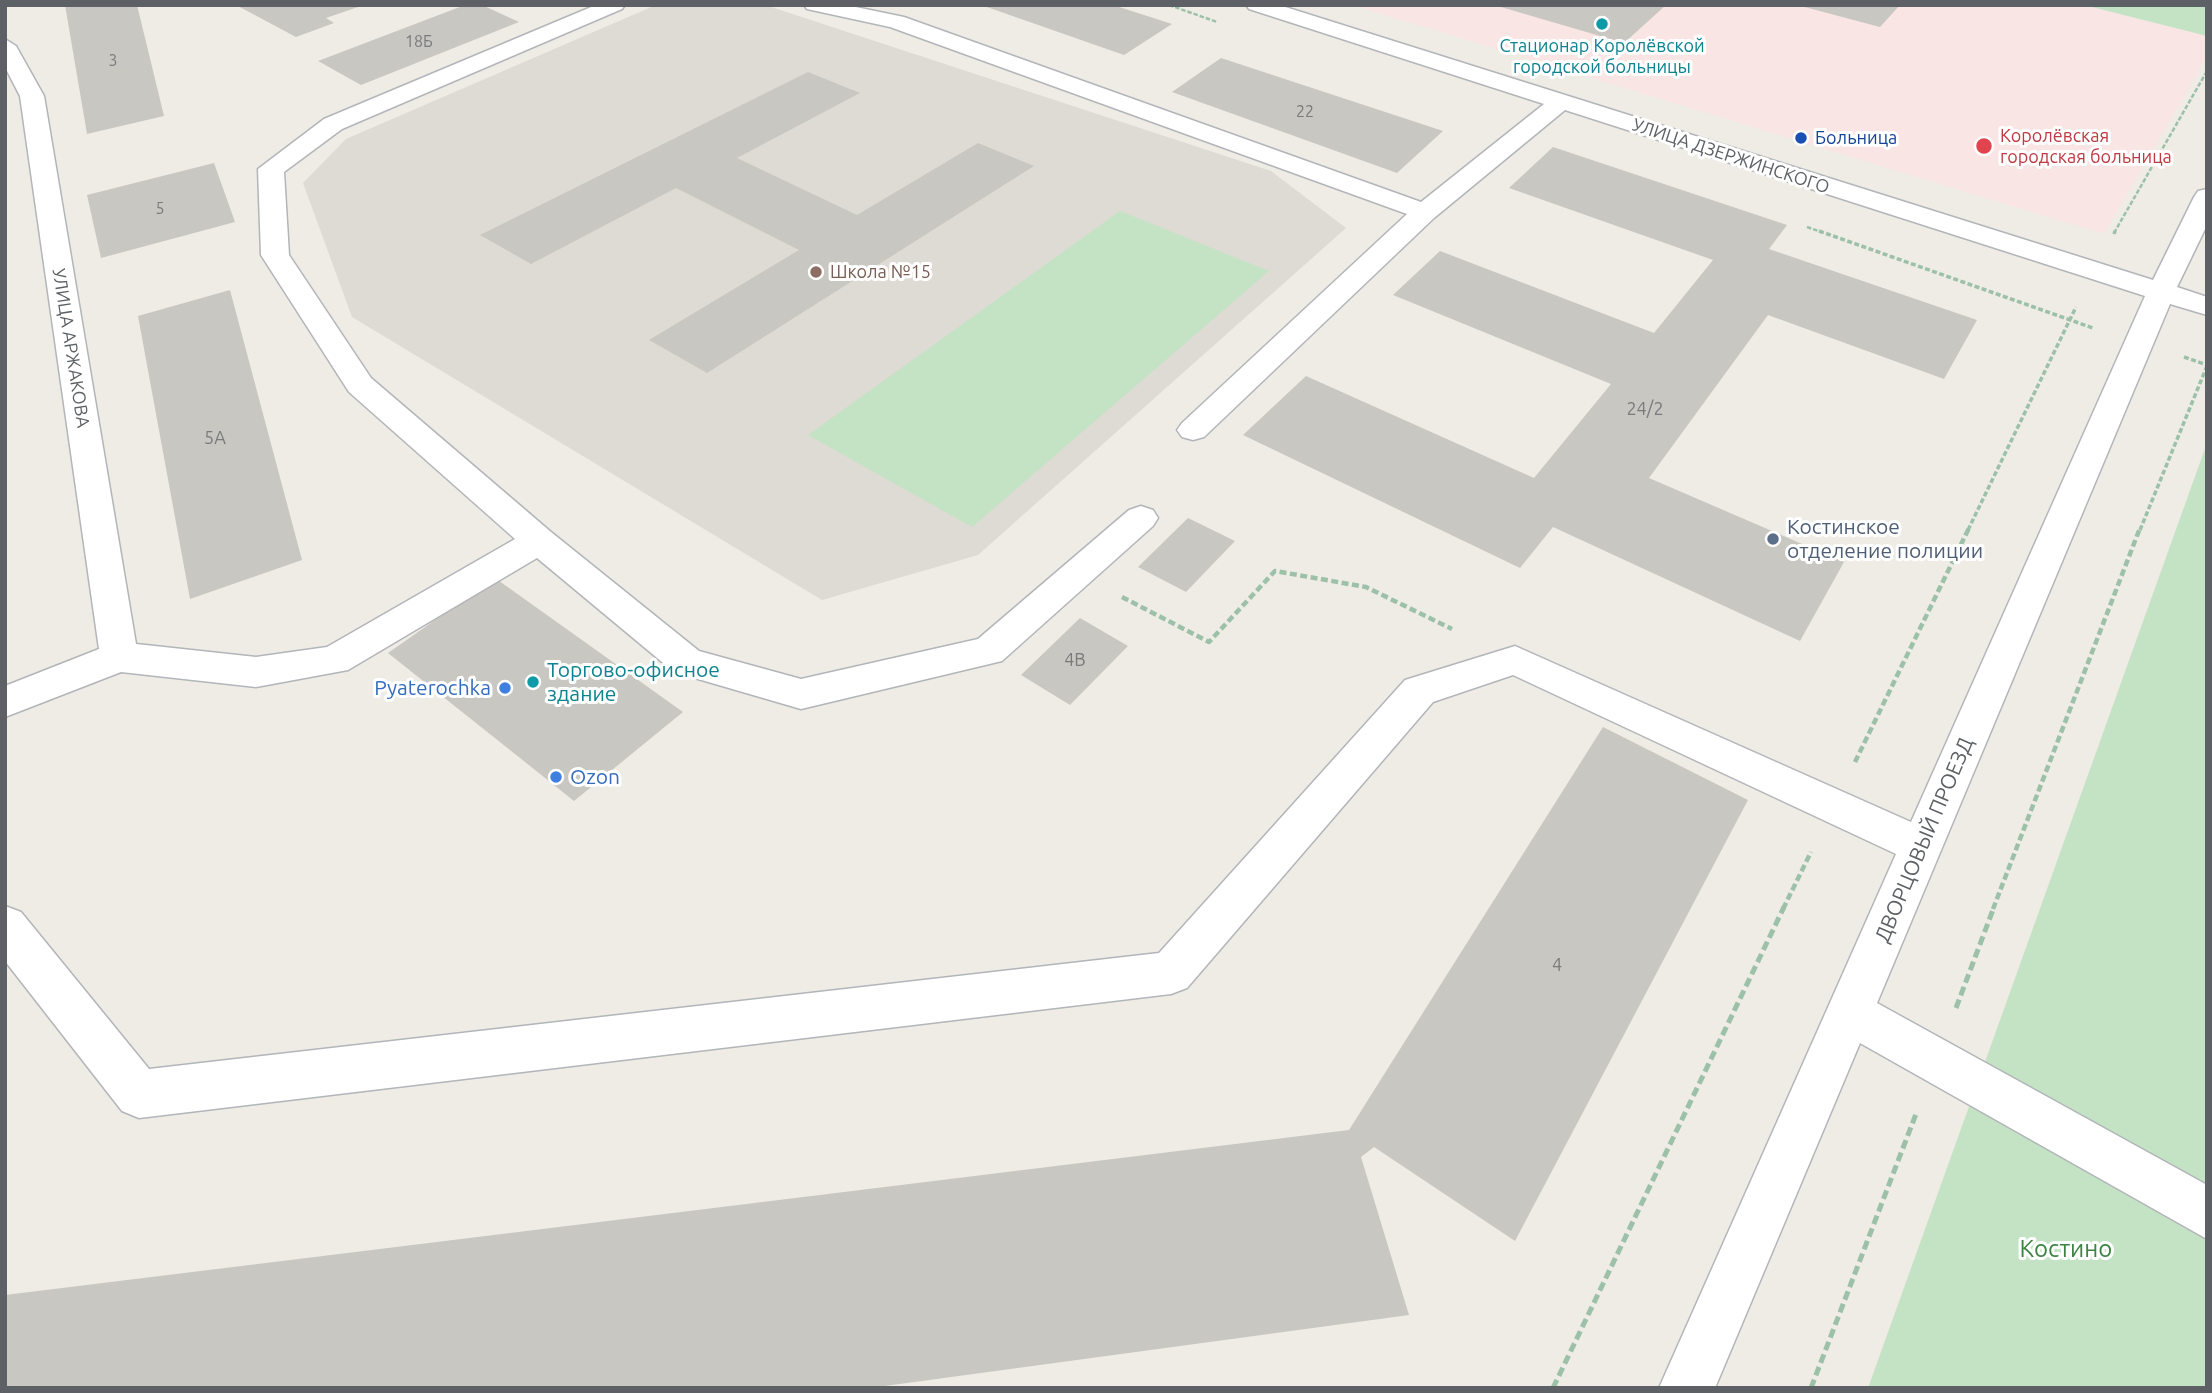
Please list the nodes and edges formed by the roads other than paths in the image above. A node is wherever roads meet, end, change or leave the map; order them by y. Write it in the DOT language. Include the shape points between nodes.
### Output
graph roads {
  1 [pos="615,5"];
  2 [pos="814,5"];
  3 [pos="1256,5"];
  4 [pos="5,46"];
  5 [pos="19,99"];
  6 [pos="1561,102"];
  7 [pos="2207,197"];
  8 [pos="1425,212"];
  9 [pos="2161,292"];
  10 [pos="2207,306"];
  11 [pos="1193,430"];
  12 [pos="1141,518"];
  13 [pos="539,541"];
  14 [pos="119,657"];
  15 [pos="5,702"];
  16 [pos="1921,846"];
  17 [pos="5,926"];
  18 [pos="1850,1013"];
  19 [pos="2207,1213"];
  20 [pos="1687,1388"];
  1 -- 13 [label="street" via="333,124 271,169 275,255 360,385"];
  2 -- 8 [label="street" via="896,22"];
  3 -- 6 [label="street, УЛИЦА ДЗЕРЖИНСКОГО"];
  4 -- 5 [label="street, УЛИЦА АРЖАКОВА"];
  5 -- 14 [label="street, УЛИЦА АРЖАКОВА"];
  6 -- 8 [label="street"];
  6 -- 9 [label="street, УЛИЦА ДЗЕРЖИНСКОГО"];
  7 -- 9 [label="street, ДВОРЦОВЫЙ ПРОЕЗД"];
  8 -- 11 [label="street"];
  9 -- 10 [label="street, УЛИЦА ДЗЕРЖИНСКОГО"];
  9 -- 16 [label="street, ДВОРЦОВЫЙ ПРОЕЗД"];
  12 -- 13 [label="street" via="989,651 800,694 687,662"];
  13 -- 14 [label="street" via="335,660 256,672"];
  14 -- 15 [label="street"];
  16 -- 17 [label="street" via="1515,660 1419,691 1171,973 139,1094"];
  16 -- 18 [label="street, ДВОРЦОВЫЙ ПРОЕЗД"];
  18 -- 19 [label="street"];
  18 -- 20 [label="street, ДВОРЦОВЫЙ ПРОЕЗД"];
}
